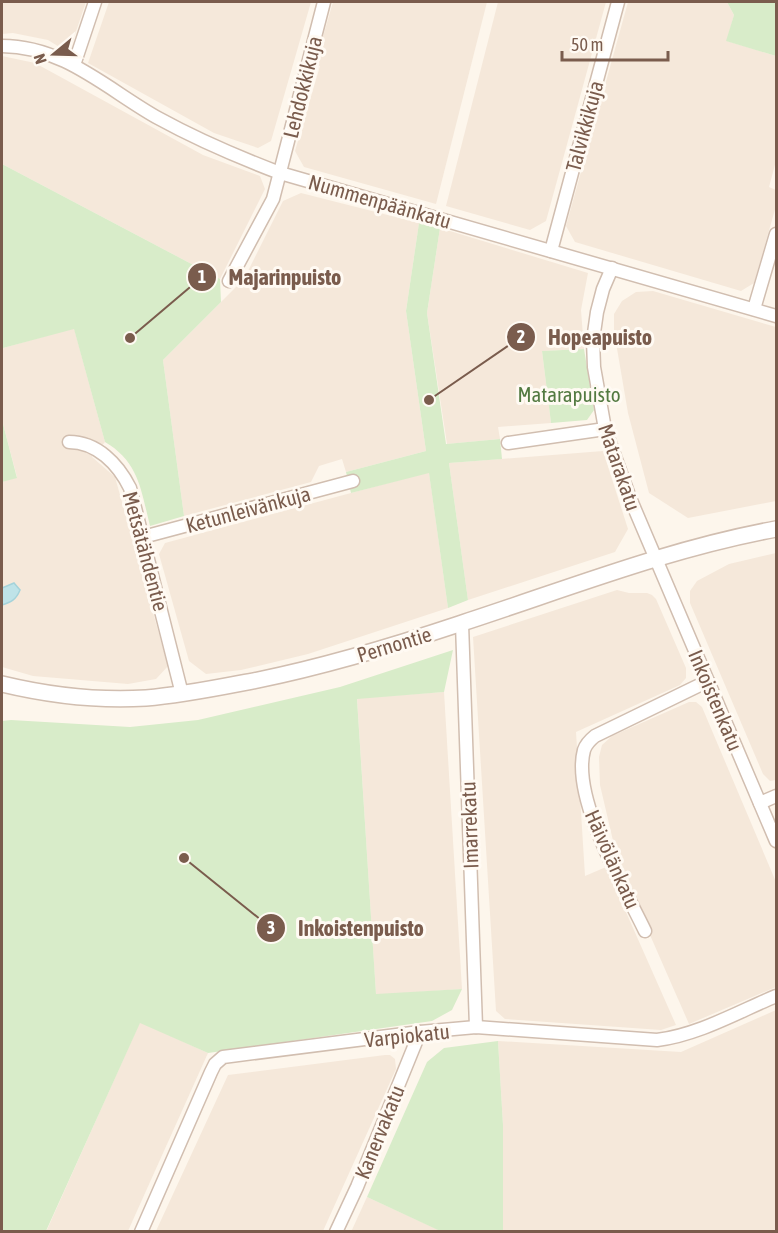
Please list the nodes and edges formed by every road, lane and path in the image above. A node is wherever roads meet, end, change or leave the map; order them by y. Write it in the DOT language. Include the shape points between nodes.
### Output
graph roads {
  1 [pos="95,2"];
  2 [pos="324,2"];
  3 [pos="618,2"];
  4 [pos="2,46"];
  5 [pos="74,65"];
  6 [pos="280,173"];
  7 [pos="777,234"];
  8 [pos="551,251"];
  9 [pos="612,268"];
  10 [pos="229,281"];
  11 [pos="754,309"];
  12 [pos="777,316"];
  13 [pos="605,429"];
  14 [pos="69,442"];
  15 [pos="508,443"];
  16 [pos="353,481"];
  17 [pos="777,529"];
  18 [pos="144,537"];
  19 [pos="655,558"];
  20 [pos="462,624"];
  21 [pos="708,681"];
  22 [pos="2,684"];
  23 [pos="182,694"];
  24 [pos="777,796"];
  25 [pos="760,803"];
  26 [pos="777,842"];
  27 [pos="645,931"];
  28 [pos="777,996"];
  29 [pos="476,1027"];
  30 [pos="420,1032"];
  31 [pos="141,1232"];
  32 [pos="336,1232"];
  1 -- 5 [label="street"];
  2 -- 6 [label="street, Lehdokkikuja"];
  3 -- 8 [label="street, Talvikkikuja"];
  4 -- 5 [label="street, Nummenpäänkatu" via="44,53"];
  5 -- 6 [label="street, Nummenpäänkatu" via="190,136"];
  6 -- 8 [label="street, Nummenpäänkatu"];
  6 -- 10 [label="street, Lehdokkikuja" via="273,199"];
  7 -- 11 [label="street"];
  8 -- 9 [label="street, Nummenpäänkatu"];
  9 -- 11 [label="street, Nummenpäänkatu"];
  9 -- 13 [label="street, Matarakatu" via="603,289 593,340"];
  11 -- 12 [label="street, Nummenpäänkatu"];
  13 -- 15 [label="street"];
  13 -- 19 [label="street, Matarakatu"];
  14 -- 18 [label="street, Metsätähdentie" via="81,442 99,451 124,474"];
  16 -- 18 [label="street, Ketunleivänkuja"];
  17 -- 19 [label="street, Pernontie"];
  18 -- 23 [label="street, Metsätähdentie"];
  19 -- 20 [label="street, Pernontie"];
  19 -- 21 [label="street, Inkoistenkatu"];
  20 -- 23 [label="street, Pernontie" via="320,666"];
  20 -- 29 [label="street, Imarrekatu"];
  21 -- 25 [label="street, Inkoistenkatu"];
  21 -- 27 [label="street, Häivölänkatu" via="595,736 584,750 583,781 591,815"];
  22 -- 23 [label="street, Pernontie" via="96,698"];
  24 -- 25 [label="street"];
  25 -- 26 [label="street, Inkoistenkatu"];
  28 -- 29 [label="street, Varpiokatu" via="688,1033 657,1040"];
  29 -- 30 [label="street, Varpiokatu"];
  30 -- 31 [label="street, Varpiokatu" via="223,1057 211,1072"];
  30 -- 32 [label="street, Kanervakatu"];
}
